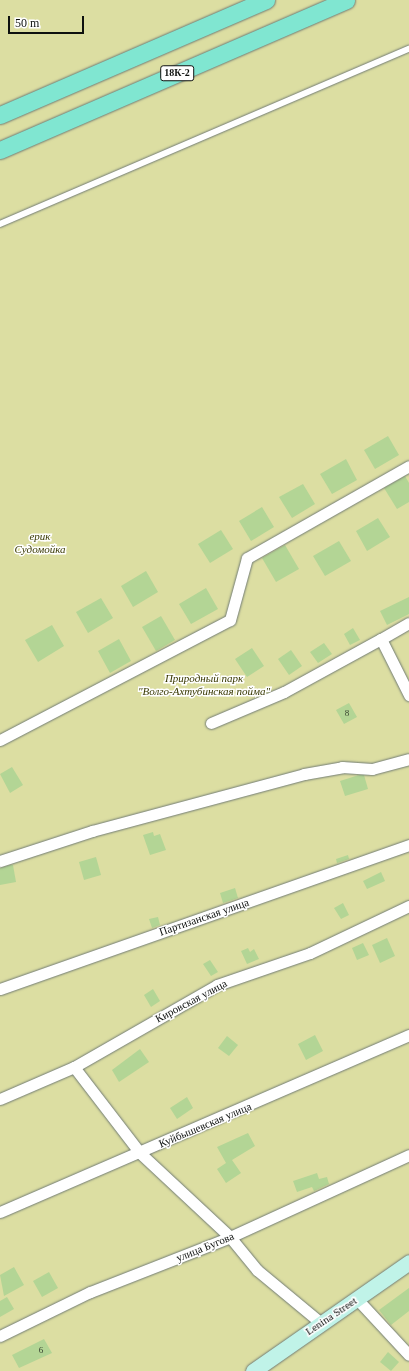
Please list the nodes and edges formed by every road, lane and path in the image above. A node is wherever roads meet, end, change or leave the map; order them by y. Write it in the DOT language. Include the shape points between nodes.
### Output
graph roads {
  1 [pos="266,0"];
  2 [pos="346,0"];
  3 [pos="409,49"];
  4 [pos="0,115"];
  5 [pos="0,150"];
  6 [pos="0,224"];
  7 [pos="409,466"];
  8 [pos="409,623"];
  9 [pos="381,639"];
  10 [pos="409,695"];
  11 [pos="211,723"];
  12 [pos="0,740"];
  13 [pos="409,759"];
  14 [pos="409,846"];
  15 [pos="0,861"];
  16 [pos="409,906"];
  17 [pos="0,989"];
  18 [pos="409,1036"];
  19 [pos="74,1068"];
  20 [pos="0,1099"];
  21 [pos="140,1153"];
  22 [pos="409,1156"];
  23 [pos="0,1212"];
  24 [pos="230,1237"];
  25 [pos="409,1262"];
  26 [pos="357,1298"];
  27 [pos="321,1323"];
  28 [pos="0,1336"];
  29 [pos="409,1355"];
  30 [pos="253,1371"];
  1 -- 4 [label="main road"];
  2 -- 5 [label="main road, 18К-2"];
  3 -- 6 [label="lane"];
  7 -- 12 [label="street" via="247,558 230,620"];
  8 -- 9 [label="street"];
  9 -- 10 [label="street"];
  9 -- 11 [label="street" via="284,692"];
  13 -- 15 [label="street" via="372,769 342,767 304,774 92,831"];
  14 -- 17 [label="street, Партизанская улица"];
  16 -- 19 [label="street, Кировская улица" via="310,953 217,985"];
  18 -- 21 [label="street, Куйбышевская улица"];
  19 -- 20 [label="street, Кировская улица"];
  19 -- 21 [label="street"];
  21 -- 23 [label="street, Куйбышевская улица"];
  21 -- 24 [label="street"];
  22 -- 24 [label="street, улица Бугова"];
  24 -- 27 [label="street" via="257,1270"];
  24 -- 28 [label="street, улица Бугова" via="90,1292"];
  25 -- 26 [label="street, Lenina Street"];
  26 -- 27 [label="street, Lenina Street"];
  26 -- 29 [label="street"];
  27 -- 30 [label="street, Lenina Street"];
}
